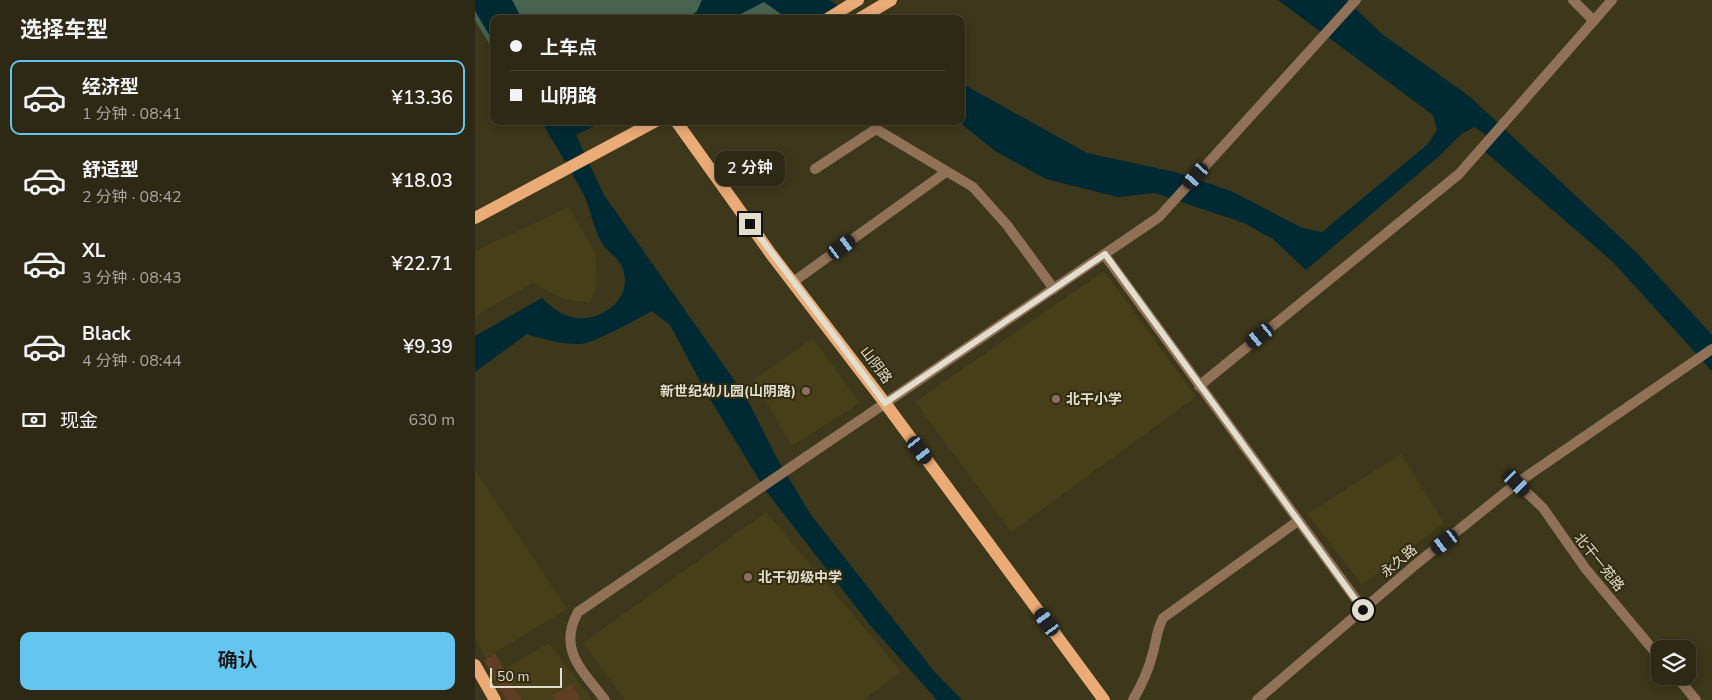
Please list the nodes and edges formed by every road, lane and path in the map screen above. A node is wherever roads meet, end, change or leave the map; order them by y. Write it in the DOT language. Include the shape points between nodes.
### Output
graph roads {
  1 [pos="858,0"];
  2 [pos="891,0"];
  3 [pos="1356,0"];
  4 [pos="1573,0"];
  5 [pos="1612,0"];
  6 [pos="834,15"];
  7 [pos="866,15"];
  8 [pos="1594,21"];
  9 [pos="648,125"];
  10 [pos="679,125"];
  11 [pos="815,169"];
  12 [pos="946,172"];
  13 [pos="475,218"];
  14 [pos="1105,254"];
  15 [pos="793,282"];
  16 [pos="1054,289"];
  17 [pos="1712,349"];
  18 [pos="1199,386"];
  19 [pos="885,403"];
  20 [pos="1517,483"];
  21 [pos="1298,521"];
  22 [pos="1363,610"];
  23 [pos="1651,647"];
  24 [pos="475,666"];
  25 [pos="1684,685"];
  26 [pos="495,700"];
  27 [pos="605,700"];
  28 [pos="1104,700"];
  29 [pos="1133,700"];
  30 [pos="1257,700"];
  31 [pos="1696,700"];
  1 -- 6 [label="main road"];
  2 -- 7 [label="main road"];
  3 -- 14 [label="street" via="1159,217"];
  4 -- 8 [label="street"];
  5 -- 8 [label="street"];
  8 -- 18 [label="street" via="1459,174"];
  9 -- 13 [label="main road"];
  10 -- 15 [label="main road, 山阴路"];
  11 -- 12 [label="street" via="877,129"];
  12 -- 15 [label="street"];
  12 -- 16 [label="street" via="973,187 1007,225"];
  14 -- 16 [label="street"];
  14 -- 18 [label="street"];
  15 -- 19 [label="main road, 山阴路"];
  16 -- 19 [label="street"];
  17 -- 20 [label="street, 永久路"];
  18 -- 21 [label="street"];
  19 -- 27 [label="street" via="578,612 571,623 570,649 575,661"];
  19 -- 28 [label="main road, 山阴路"];
  20 -- 22 [label="street, 永久路"];
  20 -- 23 [label="street, 北干一苑路" via="1543,508 1585,568"];
  21 -- 22 [label="street"];
  21 -- 29 [label="street" via="1163,618 1156,633 1153,655"];
  22 -- 30 [label="street, 永久路"];
  24 -- 26 [label="main road"];
  25 -- 31 [label="street"];
}
